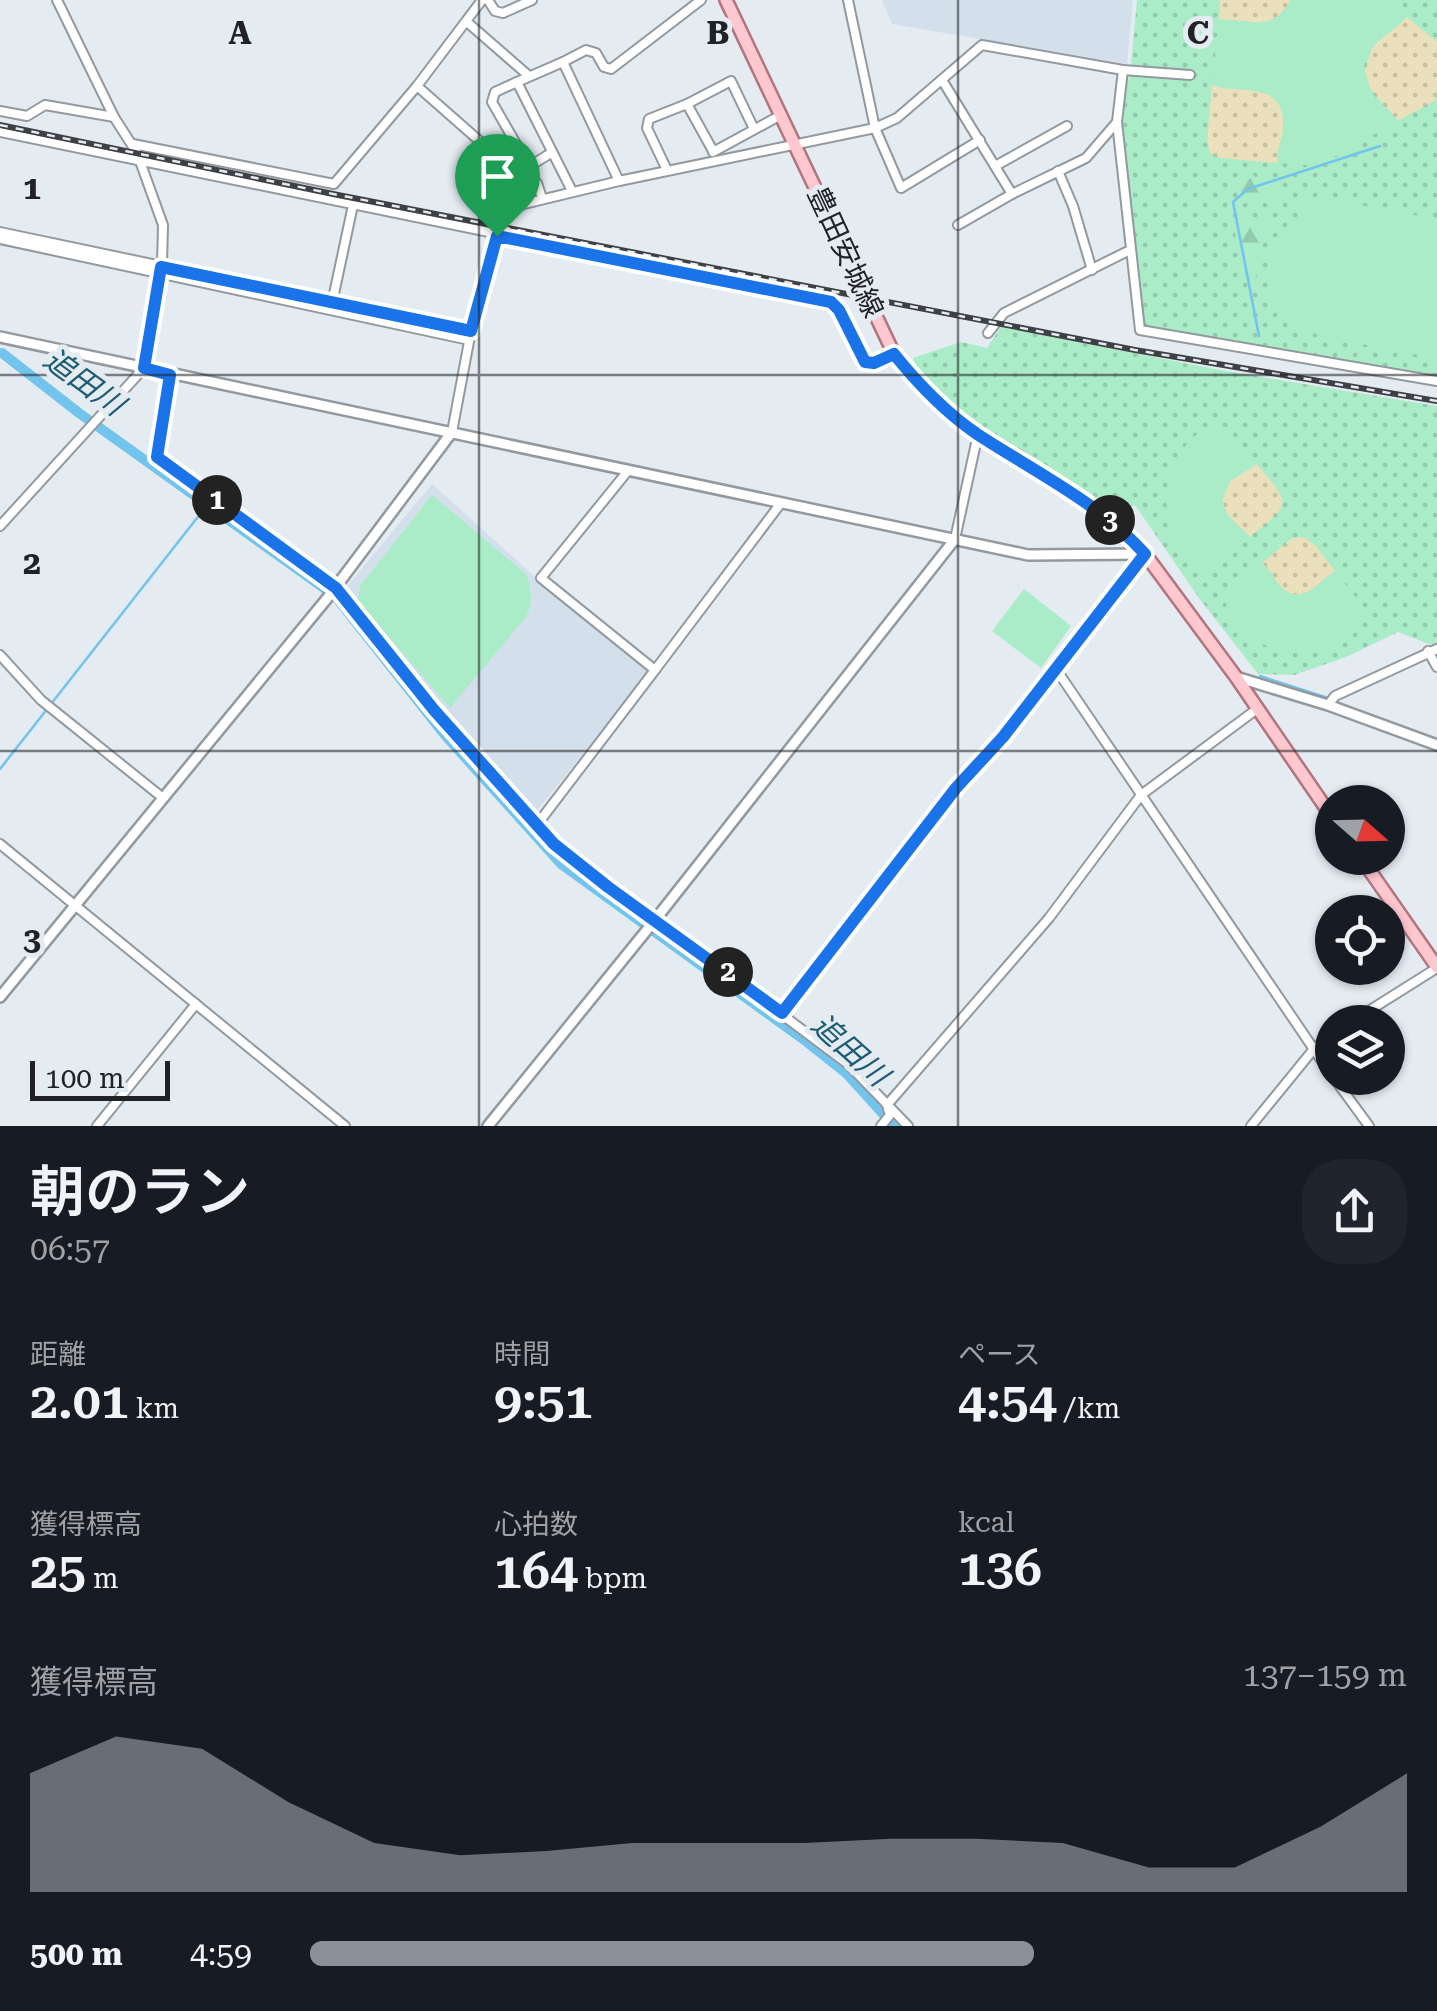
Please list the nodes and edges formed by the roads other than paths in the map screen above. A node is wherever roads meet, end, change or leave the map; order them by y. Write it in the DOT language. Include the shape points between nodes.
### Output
graph roads {
  1 [pos="57,0"];
  2 [pos="485,0"];
  3 [pos="532,0"];
  4 [pos="701,0"];
  5 [pos="726,0"];
  6 [pos="848,0"];
  7 [pos="468,22"];
  8 [pos="564,62"];
  9 [pos="1124,70"];
  10 [pos="1190,75"];
  11 [pos="529,76"];
  12 [pos="942,80"];
  13 [pos="517,82"];
  14 [pos="417,86"];
  15 [pos="687,104"];
  16 [pos="0,110"];
  17 [pos="780,115"];
  18 [pos="114,117"];
  19 [pos="1117,122"];
  20 [pos="1067,126"];
  21 [pos="875,128"];
  22 [pos="754,129"];
  23 [pos="0,132"];
  24 [pos="980,140"];
  25 [pos="133,144"];
  26 [pos="795,146"];
  27 [pos="713,151"];
  28 [pos="551,153"];
  29 [pos="139,160"];
  30 [pos="713,162"];
  31 [pos="997,165"];
  32 [pos="668,170"];
  33 [pos="1058,172"];
  34 [pos="619,180"];
  35 [pos="572,191"];
  36 [pos="1012,194"];
  37 [pos="542,198"];
  38 [pos="353,205"];
  39 [pos="958,224"];
  40 [pos="0,236"];
  41 [pos="497,236"];
  42 [pos="1130,250"];
  43 [pos="160,270"];
  44 [pos="1092,270"];
  45 [pos="332,307"];
  46 [pos="988,333"];
  47 [pos="470,336"];
  48 [pos="0,337"];
  49 [pos="894,354"];
  50 [pos="144,368"];
  51 [pos="170,375"];
  52 [pos="1437,381"];
  53 [pos="452,432"];
  54 [pos="978,434"];
  55 [pos="627,472"];
  56 [pos="781,503"];
  57 [pos="0,526"];
  58 [pos="956,539"];
  59 [pos="1145,554"];
  60 [pos="333,591"];
  61 [pos="1432,650"];
  62 [pos="0,655"];
  63 [pos="1437,668"];
  64 [pos="1056,669"];
  65 [pos="655,670"];
  66 [pos="1236,677"];
  67 [pos="1328,705"];
  68 [pos="1257,708"];
  69 [pos="1437,744"];
  70 [pos="1315,792"];
  71 [pos="1141,795"];
  72 [pos="163,798"];
  73 [pos="536,826"];
  74 [pos="0,844"];
  75 [pos="1373,875"];
  76 [pos="74,906"];
  77 [pos="652,925"];
  78 [pos="1437,967"];
  79 [pos="0,997"];
  80 [pos="196,1004"];
  81 [pos="1378,1005"];
  82 [pos="782,1013"];
  83 [pos="1313,1050"];
  84 [pos="1315,1053"];
  85 [pos="1346,1095"];
  86 [pos="887,1105"];
  87 [pos="885,1121"];
  88 [pos="96,1126"];
  89 [pos="345,1126"];
  90 [pos="488,1126"];
  91 [pos="908,1126"];
  92 [pos="1251,1126"];
  93 [pos="1369,1126"];
  1 -- 18 [label="street"];
  2 -- 3 [label="street" via="503,13"];
  2 -- 7 [label="street"];
  4 -- 8 [label="street" via="611,69 586,50"];
  5 -- 17 [label="main road, 豊田安城線"];
  6 -- 21 [label="street"];
  7 -- 11 [label="street"];
  7 -- 14 [label="street"];
  8 -- 11 [label="street"];
  8 -- 34 [label="street"];
  9 -- 10 [label="street"];
  9 -- 12 [label="street" via="982,45"];
  9 -- 19 [label="street"];
  11 -- 13 [label="street"];
  12 -- 21 [label="street"];
  12 -- 24 [label="street"];
  13 -- 28 [label="street"];
  13 -- 28 [label="street" via="495,92 492,102 527,163"];
  14 -- 25 [label="street" via="334,184"];
  14 -- 37 [label="street" via="537,183"];
  15 -- 22 [label="street" via="730,81"];
  15 -- 27 [label="street"];
  15 -- 32 [label="street" via="649,119 647,128"];
  16 -- 18 [label="street" via="26,116 45,106"];
  17 -- 22 [label="street"];
  17 -- 26 [label="main road, 豊田安城線"];
  18 -- 25 [label="street"];
  19 -- 33 [label="street" via="1086,158"];
  19 -- 42 [label="street"];
  20 -- 31 [label="street"];
  21 -- 24 [label="street" via="901,188"];
  21 -- 26 [label="street"];
  22 -- 27 [label="street"];
  23 -- 29 [label="street"];
  24 -- 31 [label="street"];
  25 -- 29 [label="street"];
  26 -- 30 [label="street"];
  26 -- 49 [label="main road, 豊田安城線"];
  27 -- 30 [label="street"];
  28 -- 35 [label="street"];
  29 -- 38 [label="street"];
  29 -- 43 [label="street" via="163,225"];
  30 -- 32 [label="street"];
  31 -- 36 [label="street"];
  32 -- 34 [label="street"];
  33 -- 36 [label="street"];
  33 -- 44 [label="street"];
  34 -- 35 [label="street"];
  35 -- 37 [label="street"];
  36 -- 39 [label="street"];
  37 -- 41 [label="street" via="503,208"];
  38 -- 41 [label="street"];
  38 -- 45 [label="street"];
  40 -- 43 [label="street"];
  41 -- 47 [label="street"];
  41 -- 49 [label="street" via="831,302 865,362"];
  42 -- 44 [label="street"];
  42 -- 52 [label="street" via="1140,330"];
  43 -- 45 [label="street"];
  43 -- 50 [label="street"];
  44 -- 46 [label="street" via="1004,313"];
  45 -- 47 [label="street"];
  47 -- 53 [label="street"];
  48 -- 50 [label="street"];
  49 -- 54 [label="main road, 豊田安城線" via="938,404"];
  50 -- 51 [label="street"];
  50 -- 57 [label="street"];
  51 -- 53 [label="street"];
  51 -- 60 [label="street" via="157,457"];
  53 -- 55 [label="street"];
  53 -- 60 [label="street"];
  54 -- 58 [label="street"];
  54 -- 59 [label="main road, 豊田安城線" via="1120,526"];
  55 -- 56 [label="street"];
  55 -- 65 [label="street" via="541,578"];
  56 -- 58 [label="street"];
  56 -- 65 [label="street"];
  58 -- 59 [label="street" via="1028,555"];
  58 -- 77 [label="street"];
  59 -- 64 [label="street"];
  59 -- 66 [label="main road, 豊田安城線"];
  60 -- 72 [label="street"];
  60 -- 73 [label="street" via="431,714"];
  61 -- 63 [label="street"];
  61 -- 67 [label="street"];
  62 -- 72 [label="street" via="40,700"];
  64 -- 71 [label="street"];
  64 -- 82 [label="street"];
  65 -- 73 [label="street"];
  66 -- 67 [label="street"];
  66 -- 68 [label="main road, 豊田安城線"];
  67 -- 69 [label="street"];
  68 -- 70 [label="main road, 豊田安城線"];
  68 -- 71 [label="street"];
  71 -- 83 [label="street"];
  71 -- 86 [label="street" via="1050,918"];
  72 -- 76 [label="street"];
  73 -- 77 [label="street"];
  74 -- 76 [label="street"];
  75 -- 78 [label="main road"];
  76 -- 79 [label="street"];
  76 -- 80 [label="street"];
  77 -- 82 [label="street"];
  77 -- 90 [label="street"];
  78 -- 81 [label="street"];
  80 -- 88 [label="street"];
  80 -- 89 [label="street"];
  82 -- 86 [label="street" via="848,1064"];
  83 -- 84 [label="street"];
  83 -- 92 [label="street"];
  85 -- 93 [label="street"];
  86 -- 87 [label="street"];
  86 -- 91 [label="street"];
}
